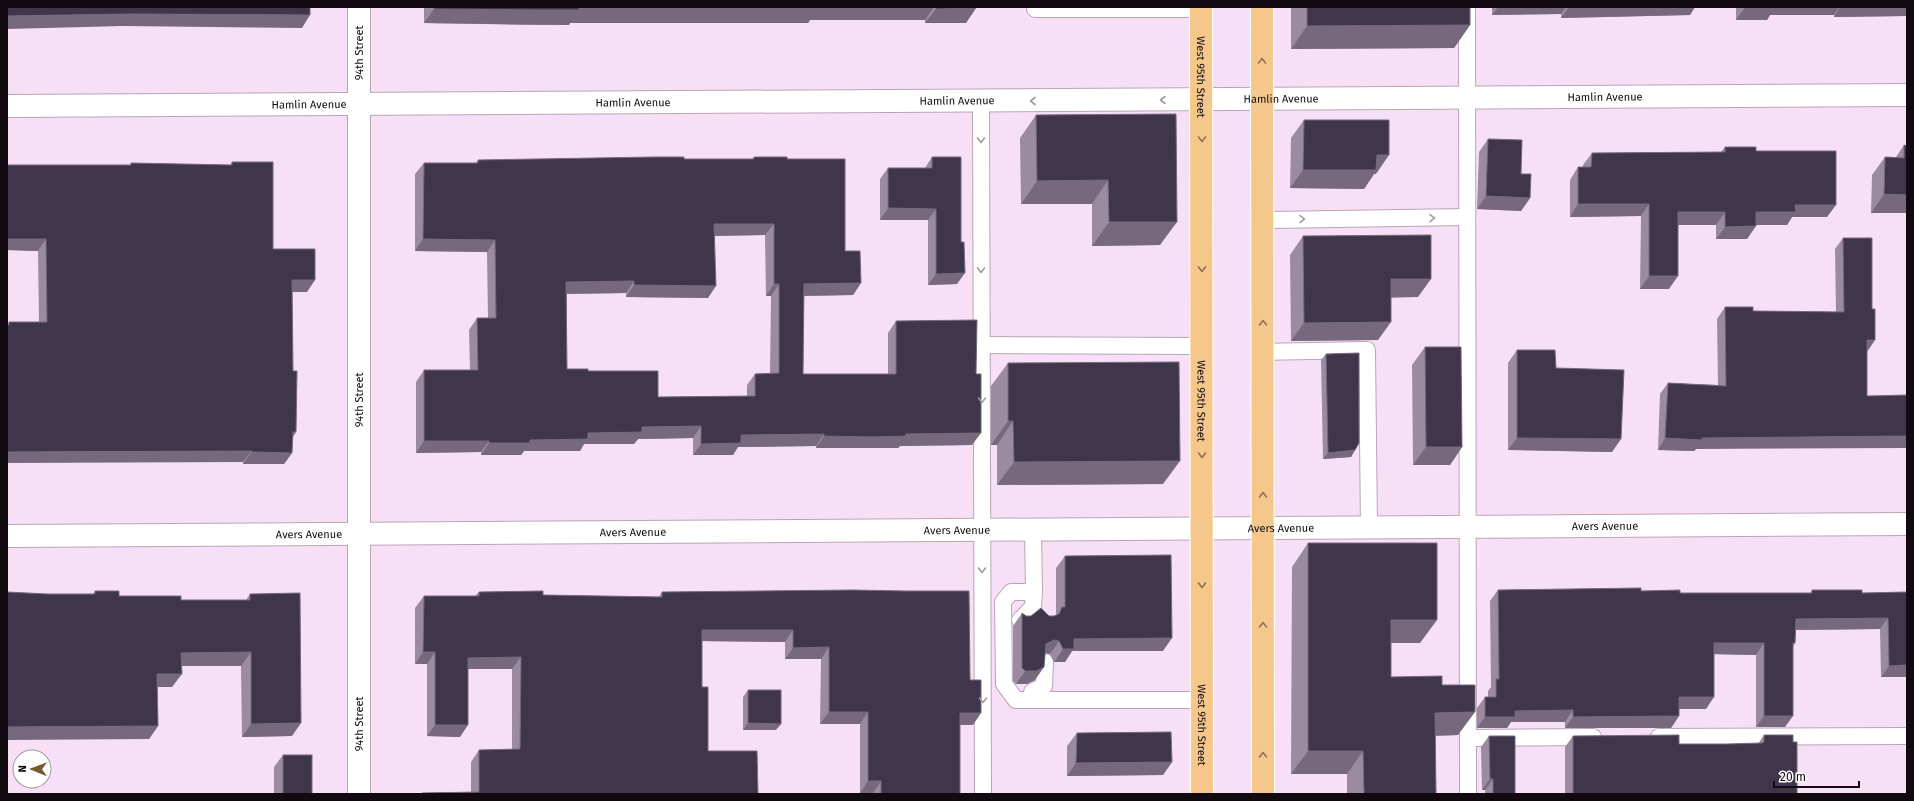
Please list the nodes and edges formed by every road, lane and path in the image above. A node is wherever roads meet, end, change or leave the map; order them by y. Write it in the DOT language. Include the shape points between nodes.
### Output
graph roads {
  1 [pos="358,7"];
  2 [pos="1035,7"];
  3 [pos="1262,7"];
  4 [pos="1467,7"];
  5 [pos="1202,8"];
  6 [pos="1907,95"];
  7 [pos="1467,98"];
  8 [pos="1202,100"];
  9 [pos="1262,100"];
  10 [pos="981,101"];
  11 [pos="358,104"];
  12 [pos="7,106"];
  13 [pos="1467,217"];
  14 [pos="1263,220"];
  15 [pos="982,345"];
  16 [pos="1202,346"];
  17 [pos="1263,352"];
  18 [pos="1907,524"];
  19 [pos="1468,527"];
  20 [pos="1263,528"];
  21 [pos="1369,528"];
  22 [pos="1202,529"];
  23 [pos="1033,530"];
  24 [pos="982,531"];
  25 [pos="359,534"];
  26 [pos="7,536"];
  27 [pos="1034,600"];
  28 [pos="1020,620"];
  29 [pos="1044,620"];
  30 [pos="1045,662"];
  31 [pos="1029,692"];
  32 [pos="1202,700"];
  33 [pos="1907,736"];
  34 [pos="1612,737"];
  35 [pos="1644,737"];
  36 [pos="1468,738"];
  37 [pos="359,794"];
  38 [pos="983,794"];
  39 [pos="1202,794"];
  40 [pos="1263,794"];
  41 [pos="1468,794"];
  1 -- 11 [label="street, 94th Street"];
  2 -- 5 [label="lane"];
  9 -- 3 [label="main road, one-way"];
  4 -- 7 [label="lane"];
  5 -- 8 [label="main road, West 95th Street"];
  6 -- 7 [label="street, Hamlin Avenue"];
  7 -- 9 [label="street, Hamlin Avenue"];
  7 -- 13 [label="lane"];
  8 -- 9 [label="street, Hamlin Avenue"];
  8 -- 10 [label="street, Hamlin Avenue, one-way"];
  8 -- 16 [label="main road, West 95th Street, one-way"];
  9 -- 14 [label="main road"];
  10 -- 11 [label="street, Hamlin Avenue"];
  10 -- 15 [label="lane, one-way"];
  11 -- 12 [label="street, Hamlin Avenue"];
  11 -- 25 [label="street, 94th Street"];
  14 -- 13 [label="lane, one-way"];
  13 -- 19 [label="lane"];
  17 -- 14 [label="main road, one-way"];
  15 -- 16 [label="lane"];
  15 -- 24 [label="lane, one-way"];
  16 -- 22 [label="main road, West 95th Street, one-way"];
  20 -- 17 [label="main road, one-way"];
  17 -- 21 [label="lane" via="1367,350"];
  18 -- 19 [label="street, Avers Avenue"];
  19 -- 21 [label="street, Avers Avenue"];
  19 -- 36 [label="lane"];
  20 -- 21 [label="street, Avers Avenue"];
  20 -- 22 [label="street, Avers Avenue"];
  40 -- 20 [label="main road, one-way"];
  22 -- 23 [label="street, Avers Avenue"];
  22 -- 32 [label="main road, West 95th Street, one-way"];
  23 -- 24 [label="street, Avers Avenue"];
  23 -- 27 [label="lane"];
  24 -- 25 [label="street, Avers Avenue"];
  24 -- 38 [label="lane, one-way"];
  25 -- 26 [label="street, Avers Avenue"];
  25 -- 37 [label="street, 94th Street"];
  27 -- 28 [label="lane"];
  27 -- 29 [label="lane"];
  27 -- 31 [label="lane" via="1011,592 1003,602 1004,684 1016,700"];
  30 -- 31 [label="lane" via="1044,686"];
  31 -- 32 [label="lane"];
  32 -- 39 [label="main road, West 95th Street"];
  33 -- 35 [label="lane"];
  34 -- 36 [label="lane"];
  36 -- 41 [label="lane"];
}
